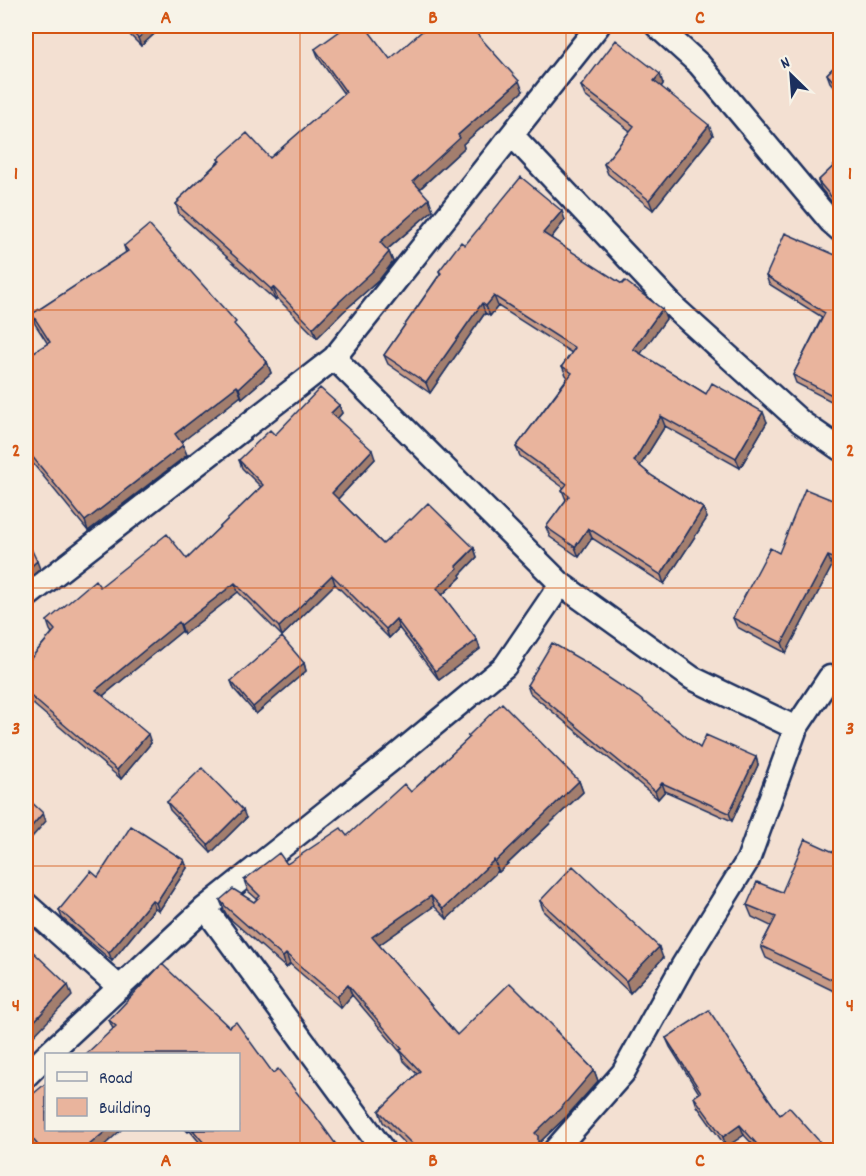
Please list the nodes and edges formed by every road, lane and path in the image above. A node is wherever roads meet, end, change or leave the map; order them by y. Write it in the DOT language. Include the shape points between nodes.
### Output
graph roads {
  1 [pos="598,26"];
  2 [pos="657,26"];
  3 [pos="512,135"];
  4 [pos="840,230"];
  5 [pos="334,358"];
  6 [pos="840,449"];
  7 [pos="561,584"];
  8 [pos="26,597"];
  9 [pos="837,672"];
  10 [pos="796,728"];
  11 [pos="26,904"];
  12 [pos="206,908"];
  13 [pos="120,988"];
  14 [pos="49,1053"];
  15 [pos="45,1057"];
  16 [pos="26,1076"];
  17 [pos="383,1150"];
  18 [pos="555,1150"];
  1 -- 3 [label="street"];
  2 -- 4 [label="street" via="699,64"];
  3 -- 5 [label="street"];
  3 -- 6 [label="street" via="676,309 801,422"];
  5 -- 7 [label="street"];
  5 -- 8 [label="street"];
  7 -- 10 [label="street" via="692,678"];
  7 -- 12 [label="street" via="505,666"];
  9 -- 10 [label="street"];
  10 -- 18 [label="street" via="748,860 623,1073"];
  11 -- 13 [label="street"];
  12 -- 13 [label="street"];
  12 -- 17 [label="street"];
  13 -- 14 [label="street"];
  15 -- 16 [label="street"];
}
